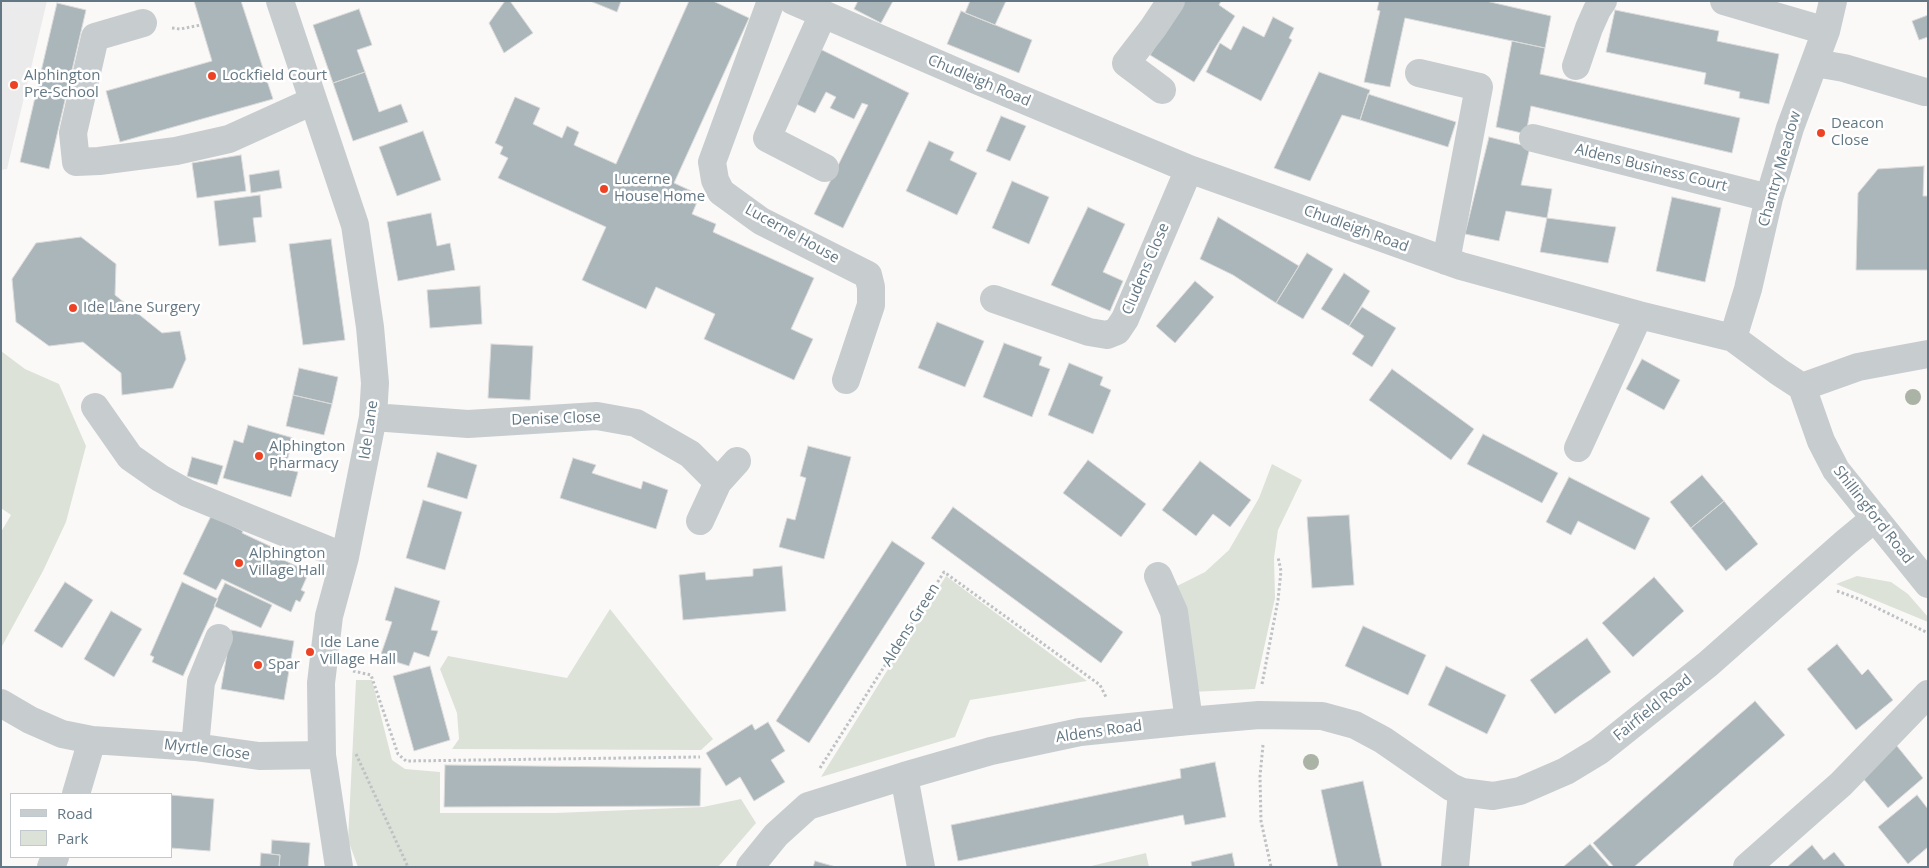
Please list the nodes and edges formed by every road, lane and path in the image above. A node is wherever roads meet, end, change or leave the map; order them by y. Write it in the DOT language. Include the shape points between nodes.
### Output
graph roads {
  1 [pos="280,1"];
  2 [pos="771,1"];
  3 [pos="793,1"];
  4 [pos="1171,1"];
  5 [pos="1603,1"];
  6 [pos="1724,1"];
  7 [pos="1833,1"];
  8 [pos="823,14"];
  9 [pos="143,22"];
  10 [pos="1826,31"];
  11 [pos="1815,63"];
  12 [pos="1576,66"];
  13 [pos="1419,73"];
  14 [pos="1162,90"];
  15 [pos="1925,92"];
  16 [pos="313,101"];
  17 [pos="1532,138"];
  18 [pos="825,168"];
  19 [pos="1189,169"];
  20 [pos="1769,198"];
  21 [pos="1446,260"];
  22 [pos="994,298"];
  23 [pos="1639,315"];
  24 [pos="1733,338"];
  25 [pos="1928,354"];
  26 [pos="846,380"];
  27 [pos="1802,387"];
  28 [pos="95,407"];
  29 [pos="373,417"];
  30 [pos="1578,448"];
  31 [pos="737,462"];
  32 [pos="718,482"];
  33 [pos="1876,518"];
  34 [pos="700,521"];
  35 [pos="345,557"];
  36 [pos="1278,557"];
  37 [pos="1158,576"];
  38 [pos="1928,584"];
  39 [pos="1829,588"];
  40 [pos="1928,632"];
  41 [pos="219,638"];
  42 [pos="327,639"];
  43 [pos="1928,694"];
  44 [pos="1,703"];
  45 [pos="1259,715"];
  46 [pos="1189,721"];
  47 [pos="1115,729"];
  48 [pos="92,740"];
  49 [pos="195,747"];
  50 [pos="354,751"];
  51 [pos="322,755"];
  52 [pos="700,757"];
  53 [pos="904,776"];
  54 [pos="1462,792"];
  55 [pos="76,793"];
  56 [pos="808,806"];
  57 [pos="339,867"];
  58 [pos="408,867"];
  59 [pos="750,867"];
  60 [pos="921,867"];
  61 [pos="1271,867"];
  62 [pos="1455,867"];
  63 [pos="1747,867"];
  1 -- 16 [label="street, Ide Lane"];
  2 -- 26 [label="street, Lucerne House" via="712,162 715,180 721,192 760,221 868,275 871,305"];
  3 -- 8 [label="street, Chudleigh Road"];
  4 -- 14 [label="street" via="1126,63"];
  5 -- 12 [label="street" via="1588,28"];
  6 -- 10 [label="street"];
  7 -- 10 [label="street, Chantry Meadow"];
  8 -- 18 [label="street" via="767,138"];
  8 -- 19 [label="street, Chudleigh Road"];
  9 -- 16 [label="street" via="95,37 73,133 76,162 176,151 229,139"];
  10 -- 11 [label="street, Chantry Meadow"];
  11 -- 15 [label="street" via="1844,68"];
  11 -- 20 [label="street, Chantry Meadow" via="1790,128"];
  13 -- 21 [label="street" via="1479,87"];
  16 -- 29 [label="street, Ide Lane" via="354,225 370,327 375,383"];
  17 -- 20 [label="street, Aldens Business Court"];
  19 -- 21 [label="street, Chudleigh Road"];
  19 -- 22 [label="street, Cludens Close" via="1117,331 1108,335 1089,332"];
  20 -- 24 [label="street, Chantry Meadow"];
  21 -- 23 [label="street, Chudleigh Road"];
  23 -- 24 [label="street, Chudleigh Road"];
  23 -- 30 [label="street"];
  24 -- 27 [label="street, Chudleigh Road"];
  25 -- 27 [label="street" via="1858,367"];
  27 -- 33 [label="street, Shillingford Road" via="1821,441 1836,470"];
  28 -- 35 [label="street" via="130,457 160,478 187,493"];
  29 -- 32 [label="street, Denise Close" via="468,424 597,416 636,423 690,454"];
  29 -- 35 [label="street, Ide Lane"];
  31 -- 32 [label="street"];
  32 -- 34 [label="street"];
  33 -- 38 [label="street, Shillingford Road"];
  33 -- 54 [label="street, Fairfield Road" via="1708,664 1599,751 1566,772 1520,792 1492,796"];
  35 -- 42 [label="street, Ide Lane" via="329,616"];
  36 -- 45 [label="path" via="1281,571 1278,600"];
  37 -- 46 [label="street" via="1174,612"];
  39 -- 40 [label="path"];
  41 -- 49 [label="street" via="201,682"];
  42 -- 51 [label="street, Ide Lane" via="321,683"];
  42 -- 52 [label="path" via="350,656 350,671 371,675 398,754 406,760"];
  43 -- 63 [label="street" via="1841,784"];
  44 -- 48 [label="street, Myrtle Close" via="62,734"];
  45 -- 46 [label="street, Aldens Road"];
  45 -- 54 [label="street, Aldens Road" via="1322,716 1355,725"];
  45 -- 61 [label="path" via="1264,740 1260,776 1261,821"];
  46 -- 47 [label="street, Aldens Road"];
  47 -- 53 [label="street, Aldens Road" via="1080,732 991,751"];
  47 -- 56 [label="path, Aldens Green" via="1113,709 1100,685 944,572 804,794"];
  48 -- 49 [label="street, Myrtle Close"];
  48 -- 55 [label="street"];
  49 -- 51 [label="street, Myrtle Close" via="260,756"];
  50 -- 58 [label="path"];
  51 -- 57 [label="street, Ide Lane"];
  53 -- 56 [label="street, Aldens Road"];
  53 -- 60 [label="street"];
  54 -- 62 [label="street"];
  56 -- 59 [label="street, Aldens Road" via="776,835"];
}
